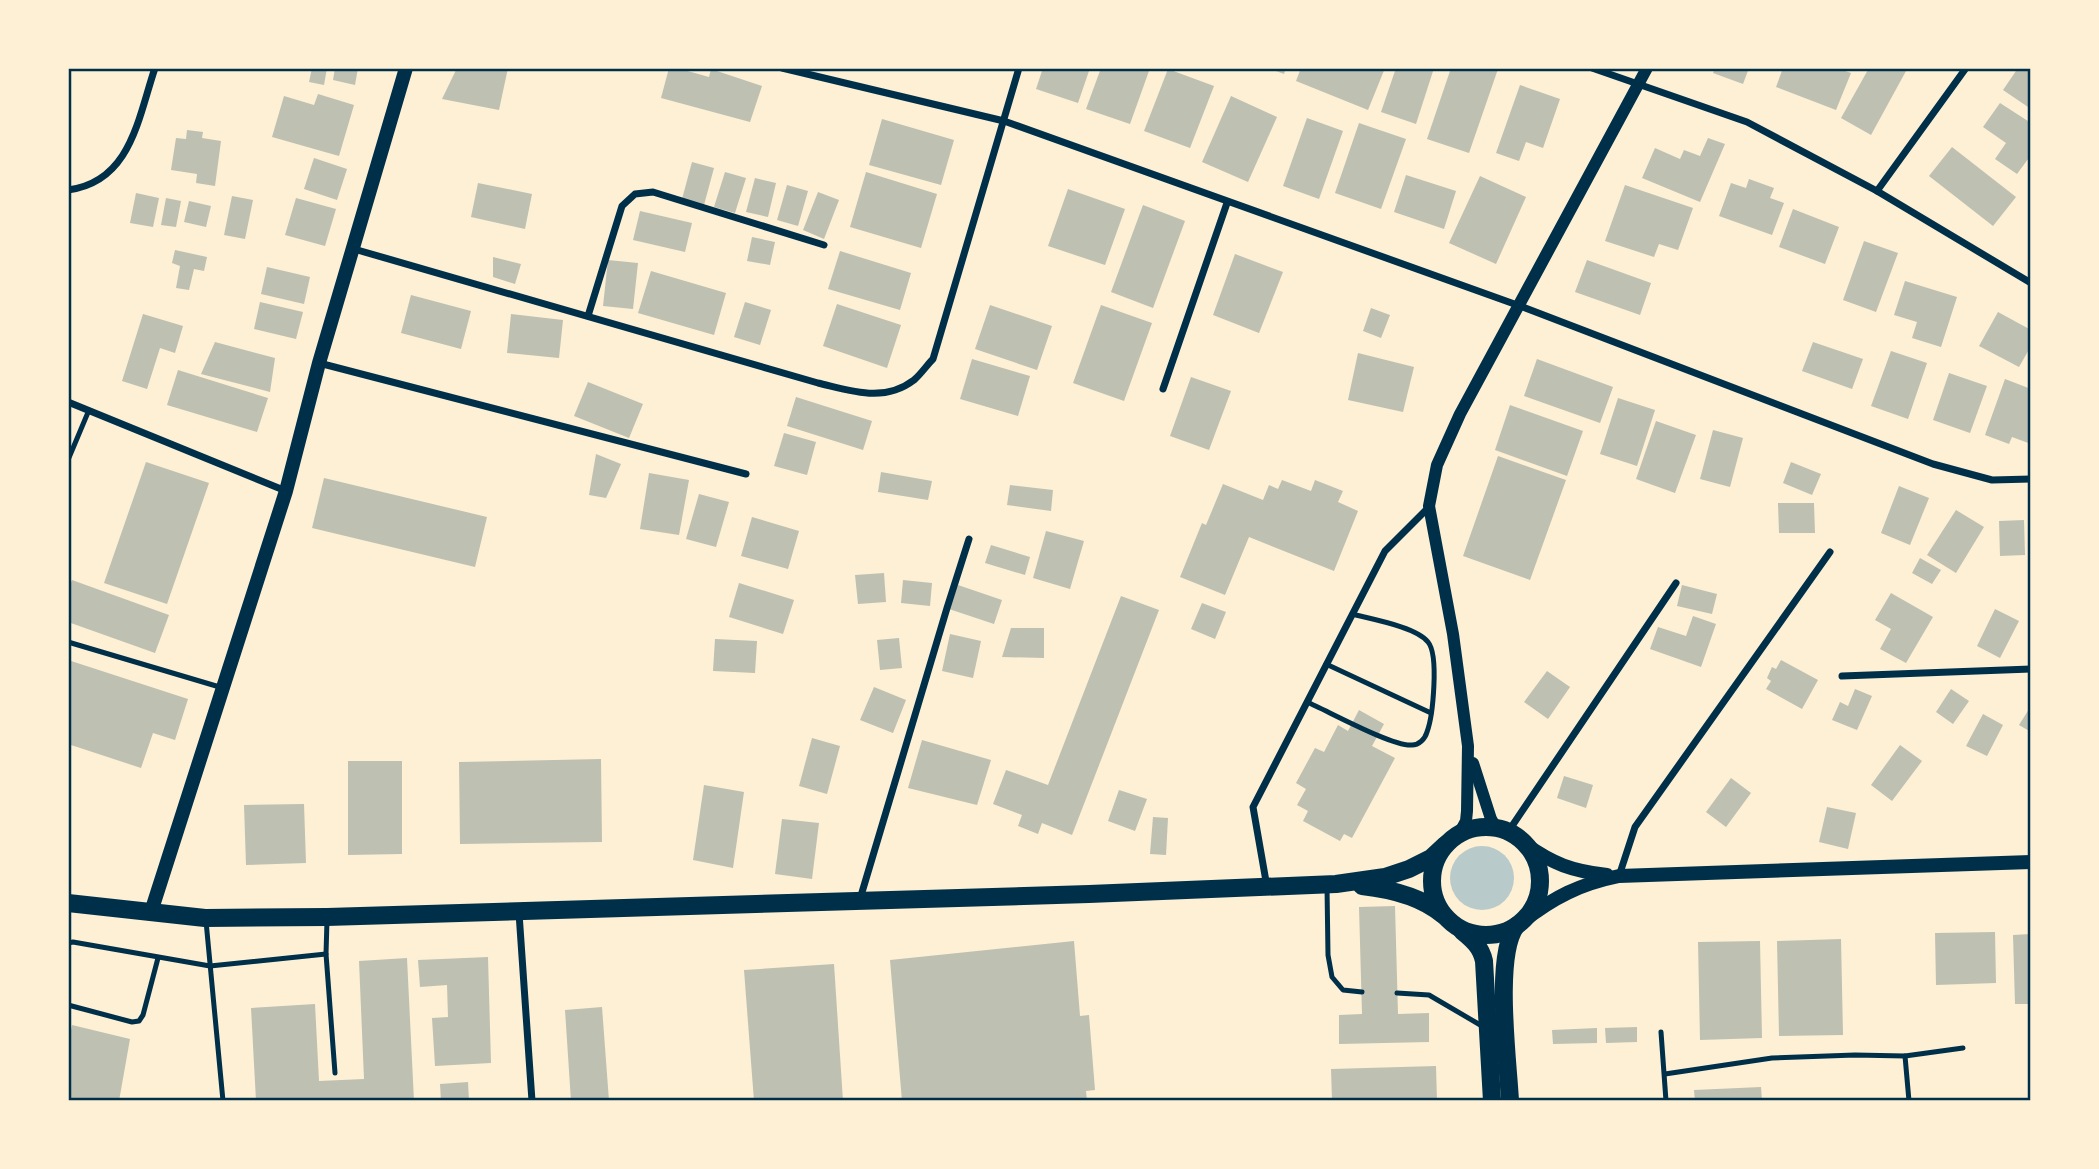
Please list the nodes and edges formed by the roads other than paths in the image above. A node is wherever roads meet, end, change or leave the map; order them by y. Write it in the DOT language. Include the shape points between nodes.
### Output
graph roads {
  1 [pos="155,68"];
  2 [pos="407,68"];
  3 [pos="782,68"];
  4 [pos="1019,68"];
  5 [pos="1592,68"];
  6 [pos="1647,68"];
  7 [pos="1966,68"];
  8 [pos="1638,86"];
  9 [pos="1004,121"];
  10 [pos="68,190"];
  11 [pos="1877,191"];
  12 [pos="1227,203"];
  13 [pos="824,244"];
  14 [pos="354,248"];
  15 [pos="2031,283"];
  16 [pos="1520,306"];
  17 [pos="587,316"];
  18 [pos="319,363"];
  19 [pos="1163,389"];
  20 [pos="68,402"];
  21 [pos="89,410"];
  22 [pos="68,460"];
  23 [pos="746,474"];
  24 [pos="2031,479"];
  25 [pos="286,491"];
  26 [pos="1429,506"];
  27 [pos="970,539"];
  28 [pos="1830,552"];
  29 [pos="1676,583"];
  30 [pos="1352,614"];
  31 [pos="68,642"];
  32 [pos="1326,664"];
  33 [pos="2031,669"];
  34 [pos="1842,676"];
  35 [pos="223,688"];
  36 [pos="1307,702"];
  37 [pos="1431,713"];
  38 [pos="1468,746"];
  39 [pos="1502,830"];
  40 [pos="1452,840"];
  41 [pos="1525,844"];
  42 [pos="2031,862"];
  43 [pos="1619,876"];
  44 [pos="1332,884"];
  45 [pos="1267,887"];
  46 [pos="860,900"];
  47 [pos="68,903"];
  48 [pos="519,911"];
  49 [pos="151,912"];
  50 [pos="327,917"];
  51 [pos="205,918"];
  52 [pos="1519,924"];
  53 [pos="1457,927"];
  54 [pos="68,943"];
  55 [pos="326,954"];
  56 [pos="158,958"];
  57 [pos="210,966"];
  58 [pos="1362,992"];
  59 [pos="1398,993"];
  60 [pos="68,1005"];
  61 [pos="1488,1030"];
  62 [pos="1661,1032"];
  63 [pos="1963,1048"];
  64 [pos="1905,1056"];
  65 [pos="335,1073"];
  66 [pos="1665,1073"];
  67 [pos="223,1101"];
  68 [pos="531,1101"];
  69 [pos="1492,1101"];
  70 [pos="1510,1101"];
  71 [pos="1666,1101"];
  72 [pos="1909,1101"];
  1 -- 10 [label="street" via="129,146 118,164 90,185"];
  2 -- 14 [label="main road"];
  3 -- 9 [label="street"];
  4 -- 9 [label="street"];
  5 -- 8 [label="street"];
  6 -- 8 [label="street"];
  7 -- 11 [label="street"];
  8 -- 11 [label="street" via="1747,122"];
  8 -- 16 [label="street"];
  9 -- 12 [label="street"];
  9 -- 17 [label="street" via="933,359 915,379 888,394 859,393 818,383"];
  11 -- 15 [label="street"];
  12 -- 16 [label="street"];
  12 -- 19 [label="street"];
  13 -- 17 [label="street" via="653,192 635,194 622,206"];
  14 -- 17 [label="street"];
  14 -- 18 [label="main road"];
  16 -- 24 [label="street" via="1933,464 1992,480"];
  16 -- 26 [label="street" via="1460,414 1437,465"];
  18 -- 23 [label="street"];
  18 -- 25 [label="main road"];
  20 -- 21 [label="street"];
  21 -- 22 [label="lane"];
  21 -- 25 [label="street"];
  25 -- 35 [label="main road"];
  26 -- 30 [label="street" via="1385,551"];
  26 -- 38 [label="street"];
  27 -- 46 [label="street"];
  28 -- 43 [label="street" via="1635,827"];
  29 -- 39 [label="street"];
  30 -- 32 [label="street"];
  30 -- 37 [label="lane" via="1418,634 1429,642 1434,690"];
  31 -- 35 [label="lane"];
  32 -- 36 [label="street"];
  32 -- 37 [label="lane"];
  33 -- 34 [label="street"];
  35 -- 49 [label="main road"];
  36 -- 37 [label="lane" via="1396,743 1413,746 1427,733"];
  36 -- 45 [label="street" via="1253,807"];
  38 -- 39 [label="street" via="1491,819"];
  38 -- 40 [label="street" via="1466,821"];
  39 -- 40 [label="main road" via="1471,829"];
  39 -- 41 [label="main road"];
  40 -- 44 [label="main road" via="1409,869"];
  40 -- 53 [label="main road" via="1436,860 1433,896"];
  41 -- 43 [label="main road" via="1560,866"];
  41 -- 52 [label="main road" via="1540,874 1539,892"];
  42 -- 43 [label="main road"];
  43 -- 52 [label="main road" via="1569,891"];
  44 -- 45 [label="main road"];
  44 -- 53 [label="main road" via="1400,894 1431,905"];
  44 -- 58 [label="lane" via="1328,956 1332,977 1343,990"];
  45 -- 46 [label="main road"];
  46 -- 48 [label="main road"];
  47 -- 49 [label="main road"];
  48 -- 50 [label="main road"];
  48 -- 68 [label="street"];
  49 -- 51 [label="main road"];
  50 -- 51 [label="main road"];
  50 -- 55 [label="lane"];
  51 -- 57 [label="lane"];
  52 -- 53 [label="main road" via="1494,935"];
  52 -- 70 [label="main road" via="1508,939 1503,976"];
  53 -- 61 [label="main road" via="1483,954"];
  54 -- 56 [label="lane"];
  55 -- 57 [label="lane"];
  55 -- 65 [label="lane"];
  56 -- 57 [label="lane"];
  56 -- 60 [label="lane" via="139,1021"];
  57 -- 67 [label="lane"];
  59 -- 61 [label="lane" via="1429,995"];
  61 -- 69 [label="main road"];
  62 -- 66 [label="lane"];
  63 -- 64 [label="lane"];
  64 -- 66 [label="lane" via="1772,1058"];
  64 -- 72 [label="lane"];
  66 -- 71 [label="lane"];
}
